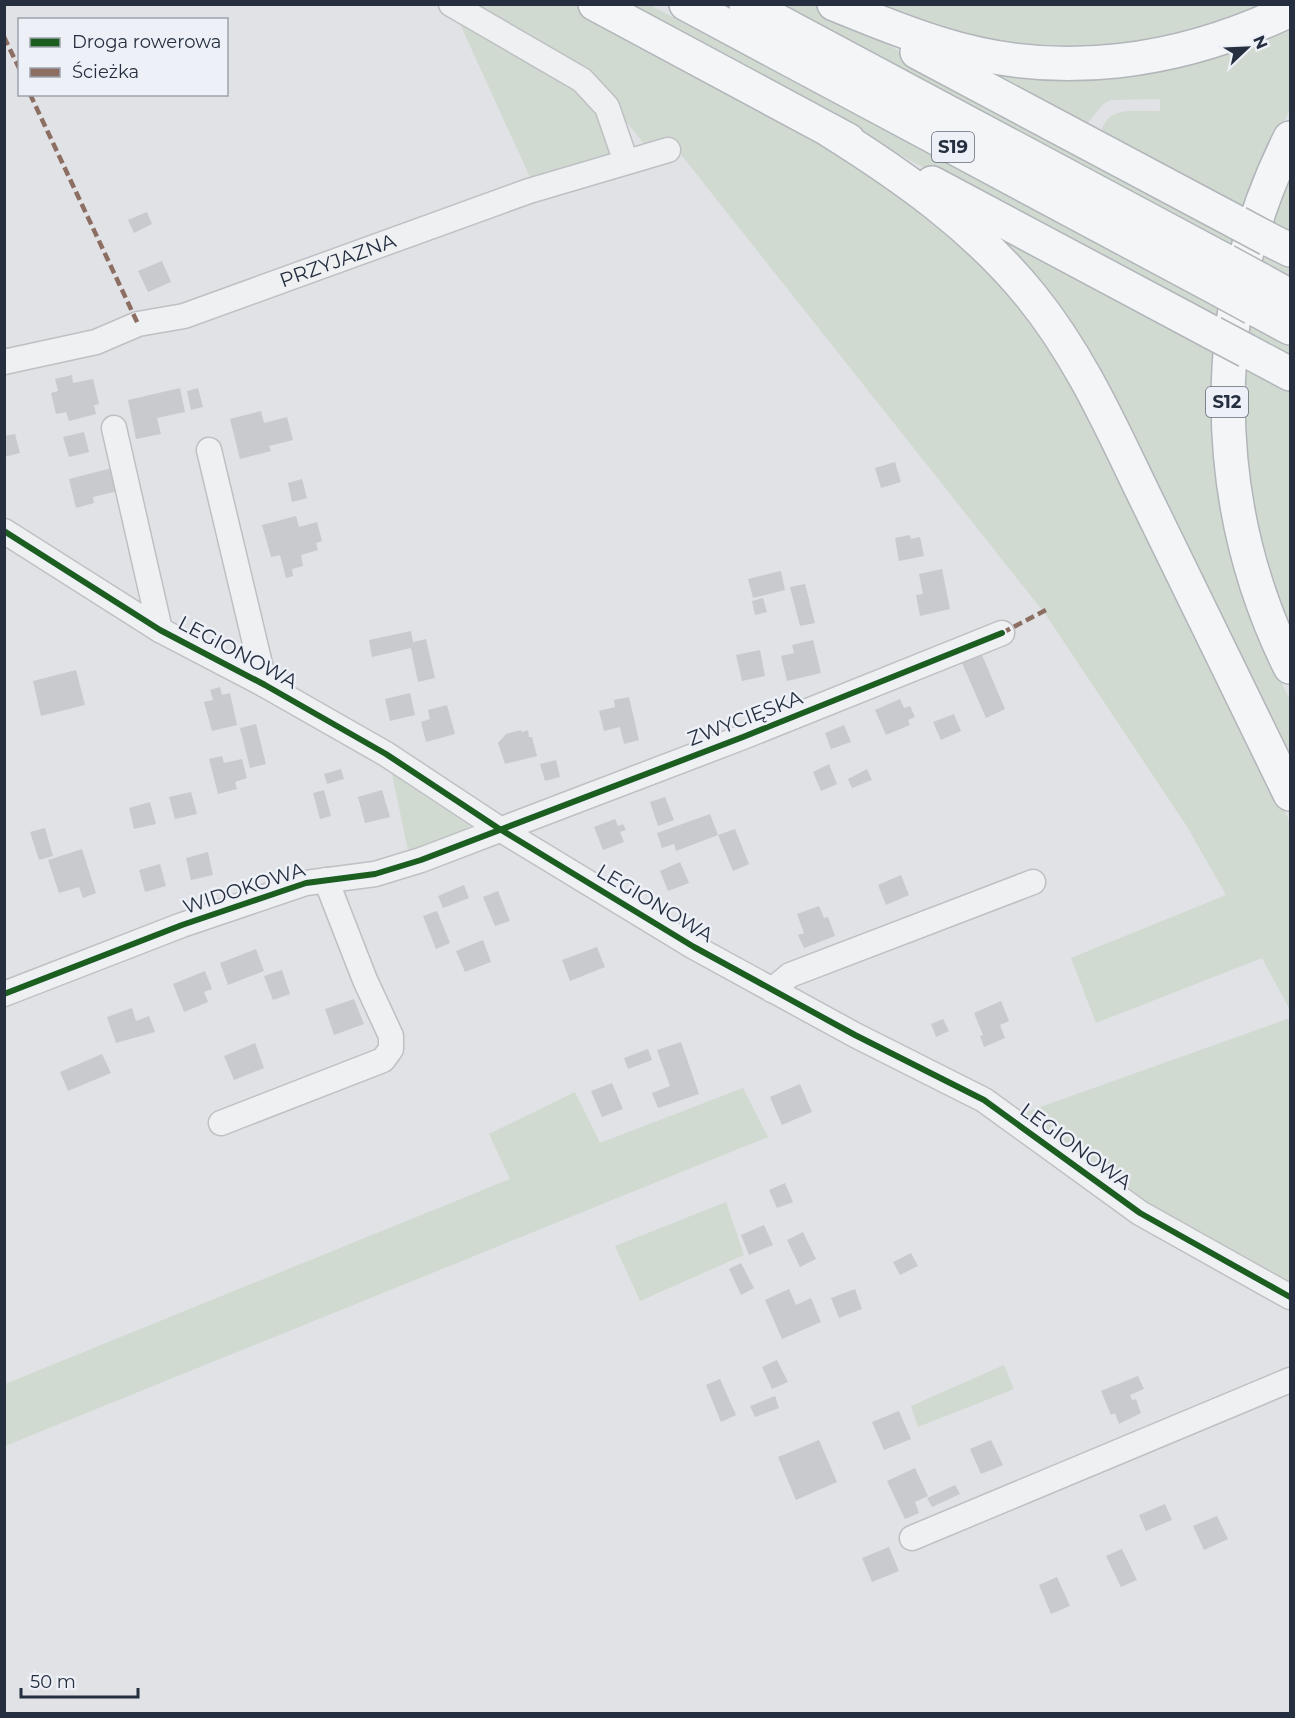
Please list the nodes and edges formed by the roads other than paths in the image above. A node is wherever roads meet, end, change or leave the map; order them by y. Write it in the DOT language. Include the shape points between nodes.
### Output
graph roads {
  1 [pos="450,4"];
  2 [pos="595,4"];
  3 [pos="686,4"];
  4 [pos="746,4"];
  5 [pos="829,4"];
  6 [pos="834,4"];
  7 [pos="1290,10"];
  8 [pos="829,130"];
  9 [pos="1290,138"];
  10 [pos="668,150"];
  11 [pos="615,164"];
  12 [pos="1279,244"];
  13 [pos="1223,276"];
  14 [pos="1256,293"];
  15 [pos="1290,296"];
  16 [pos="1290,328"];
  17 [pos="4,362"];
  18 [pos="1290,374"];
  19 [pos="114,428"];
  20 [pos="209,450"];
  21 [pos="4,531"];
  22 [pos="160,630"];
  23 [pos="1002,633"];
  24 [pos="1290,667"];
  25 [pos="265,685"];
  26 [pos="1290,794"];
  27 [pos="498,828"];
  28 [pos="326,880"];
  29 [pos="1033,882"];
  30 [pos="772,990"];
  31 [pos="4,994"];
  32 [pos="221,1123"];
  33 [pos="1290,1298"];
  34 [pos="1290,1380"];
  35 [pos="912,1538"];
  1 -- 11 [label="street" via="582,80 607,107"];
  2 -- 8 [label="highway"];
  3 -- 13 [label="highway, S19"];
  4 -- 13 [label="highway, S19"];
  5 -- 12 [label="highway, bridge"];
  6 -- 7 [label="highway" via="959,50 1061,64 1119,62 1175,53 1236,34"];
  8 -- 18 [label="highway, bridge"];
  8 -- 26 [label="highway" via="922,191 964,227 1010,272 1048,318 1103,411"];
  9 -- 24 [label="highway, S12" via="1260,211 1240,279 1227,404 1240,526 1261,598"];
  10 -- 11 [label="street, PRZYJAZNA"];
  11 -- 17 [label="street, PRZYJAZNA" via="529,191 184,316 138,324 96,342"];
  13 -- 14 [label="highway, S19, bridge"];
  14 -- 15 [label="highway, S19"];
  14 -- 16 [label="highway, S19"];
  19 -- 22 [label="street"];
  20 -- 25 [label="street"];
  21 -- 22 [label="street, LEGIONOWA"];
  22 -- 25 [label="street, LEGIONOWA"];
  23 -- 27 [label="street, ZWYCIĘSKA" via="732,741"];
  25 -- 27 [label="street, LEGIONOWA" via="386,754"];
  27 -- 28 [label="street, WIDOKOWA" via="393,870"];
  27 -- 30 [label="street, LEGIONOWA"];
  28 -- 31 [label="street, WIDOKOWA" via="306,883 183,925"];
  28 -- 32 [label="street" via="391,1036 391,1049 383,1060"];
  29 -- 30 [label="street" via="790,975"];
  30 -- 33 [label="street, LEGIONOWA" via="984,1100 1140,1213"];
  34 -- 35 [label="street"];
}
